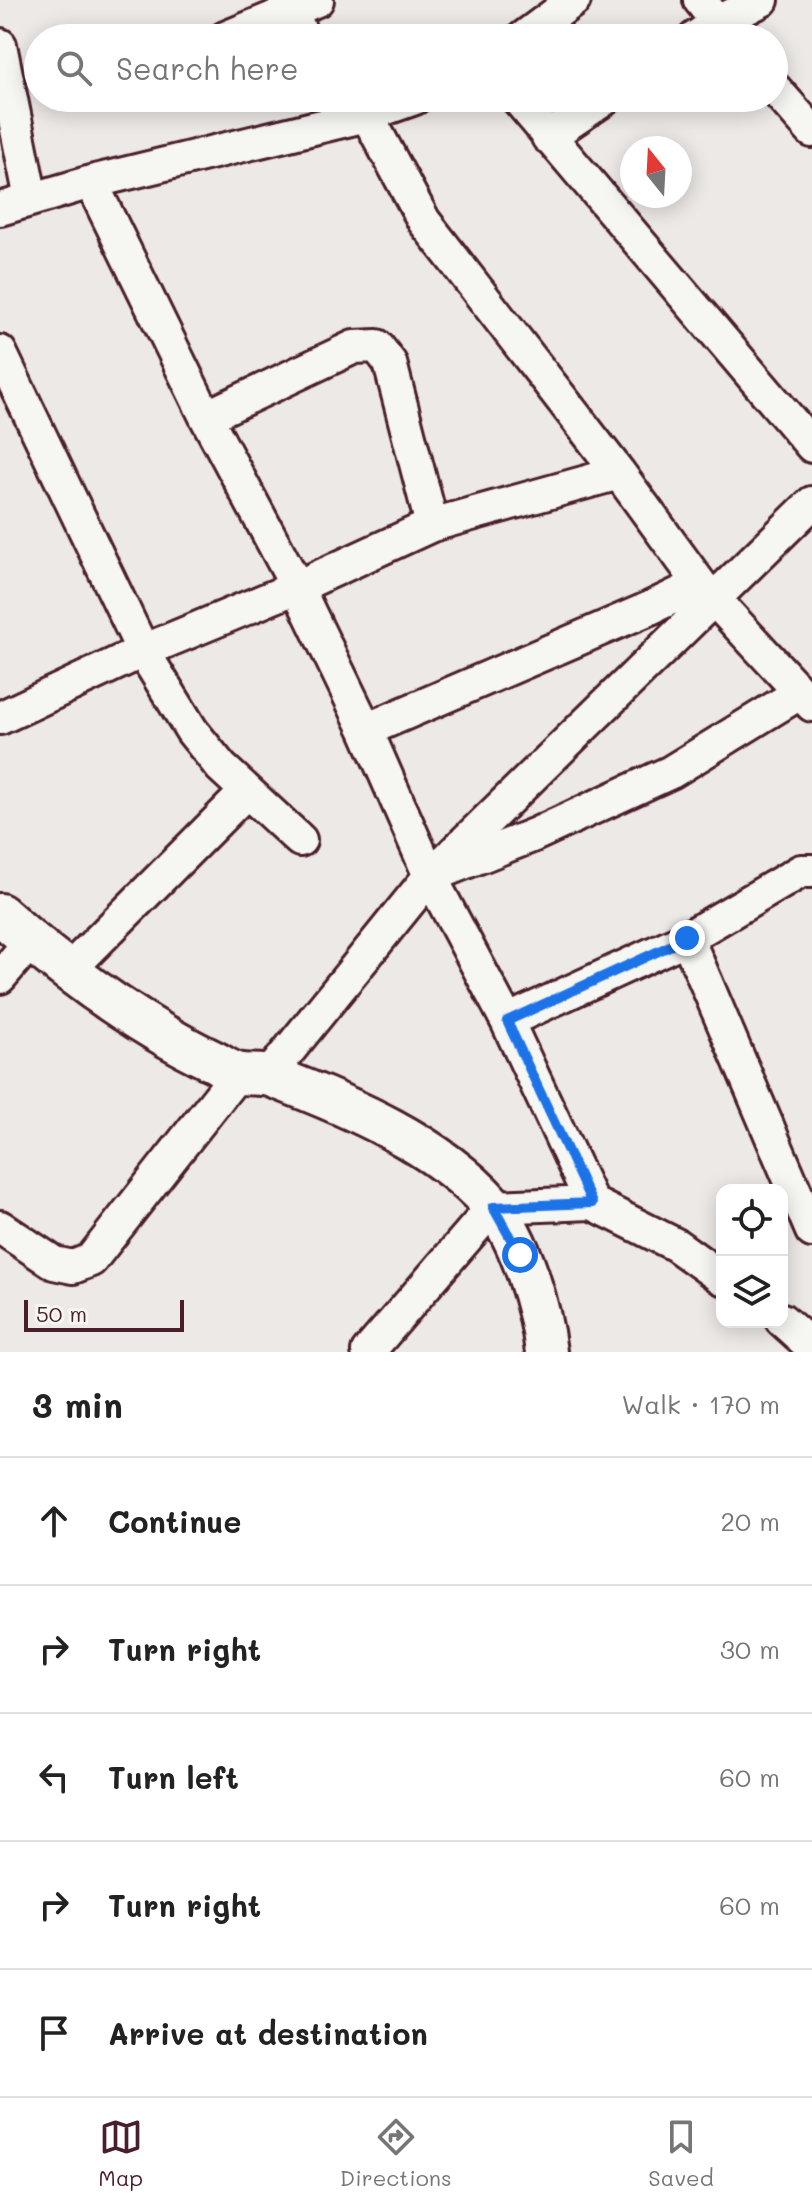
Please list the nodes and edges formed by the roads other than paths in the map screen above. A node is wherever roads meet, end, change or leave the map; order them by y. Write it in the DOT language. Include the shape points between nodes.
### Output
graph roads {
  1 [pos="574,0"];
  2 [pos="762,0"];
  3 [pos="301,12"];
  4 [pos="266,24"];
  5 [pos="542,24"];
  6 [pos="712,24"];
  7 [pos="0,45"];
  8 [pos="788,104"];
  9 [pos="375,112"];
  10 [pos="528,112"];
  11 [pos="585,112"];
  12 [pos="312,113"];
  13 [pos="367,115"];
  14 [pos="812,131"];
  15 [pos="548,137"];
  16 [pos="91,182"];
  17 [pos="31,199"];
  18 [pos="0,209"];
  19 [pos="0,352"];
  20 [pos="206,417"];
  21 [pos="812,446"];
  22 [pos="619,473"];
  23 [pos="812,503"];
  24 [pos="432,525"];
  25 [pos="297,587"];
  26 [pos="707,591"];
  27 [pos="143,651"];
  28 [pos="807,698"];
  29 [pos="3,710"];
  30 [pos="366,730"];
  31 [pos="246,792"];
  32 [pos="300,840"];
  33 [pos="812,871"];
  34 [pos="430,876"];
  35 [pos="0,914"];
  36 [pos="687,938"];
  37 [pos="31,941"];
  38 [pos="68,971"];
  39 [pos="0,977"];
  40 [pos="507,1021"];
  41 [pos="253,1074"];
  42 [pos="592,1203"];
  43 [pos="493,1207"];
  44 [pos="0,1227"];
  45 [pos="812,1231"];
  46 [pos="716,1274"];
  47 [pos="368,1352"];
  48 [pos="546,1352"];
  1 -- 5 [label="street"];
  2 -- 6 [label="street"];
  3 -- 4 [label="street"];
  7 -- 17 [label="street"];
  8 -- 14 [label="street"];
  9 -- 13 [label="street"];
  10 -- 15 [label="street"];
  11 -- 15 [label="street"];
  12 -- 13 [label="street"];
  12 -- 16 [label="street"];
  13 -- 22 [label="street" via="424,221"];
  15 -- 21 [label="street"];
  16 -- 17 [label="street"];
  16 -- 20 [label="street"];
  17 -- 18 [label="street"];
  19 -- 27 [label="street"];
  20 -- 24 [label="street" via="354,347 377,346 390,363"];
  20 -- 25 [label="street"];
  22 -- 24 [label="street"];
  22 -- 26 [label="street"];
  23 -- 26 [label="street"];
  24 -- 25 [label="street"];
  25 -- 27 [label="street"];
  25 -- 30 [label="street"];
  26 -- 28 [label="street"];
  26 -- 30 [label="street" via="635,615"];
  26 -- 34 [label="street"];
  27 -- 29 [label="street"];
  27 -- 31 [label="street" via="192,731"];
  28 -- 34 [label="street" via="671,772"];
  30 -- 34 [label="street"];
  31 -- 32 [label="street"];
  31 -- 38 [label="street"];
  33 -- 36 [label="street" via="801,871"];
  34 -- 40 [label="street"];
  34 -- 41 [label="street"];
  35 -- 37 [label="main road"];
  36 -- 40 [label="street"];
  36 -- 45 [label="street"];
  37 -- 38 [label="main road"];
  37 -- 39 [label="street"];
  38 -- 41 [label="main road" via="152,1029"];
  40 -- 42 [label="street"];
  41 -- 43 [label="main road" via="417,1143"];
  41 -- 44 [label="street" via="91,1260 73,1267 54,1263"];
  42 -- 43 [label="street"];
  42 -- 46 [label="street" via="676,1245"];
  43 -- 47 [label="street"];
  43 -- 48 [label="main road" via="520,1255 542,1318"];
}
